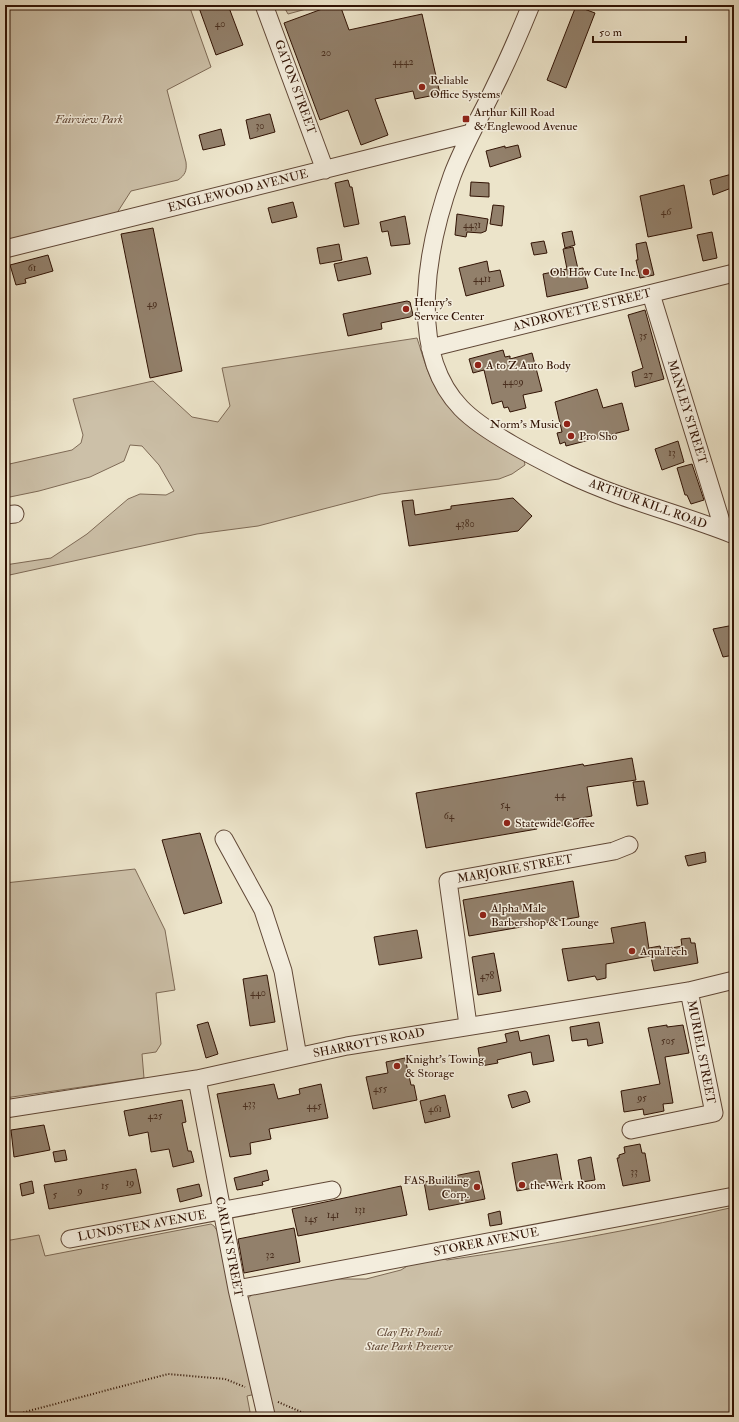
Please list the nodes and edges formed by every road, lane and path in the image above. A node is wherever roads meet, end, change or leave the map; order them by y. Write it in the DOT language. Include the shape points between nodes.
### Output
graph roads {
  1 [pos="264,5"];
  2 [pos="531,5"];
  3 [pos="470,133"];
  4 [pos="325,170"];
  5 [pos="5,249"];
  6 [pos="734,273"];
  7 [pos="651,294"];
  8 [pos="430,348"];
  9 [pos="729,533"];
  10 [pos="224,839"];
  11 [pos="629,845"];
  12 [pos="734,980"];
  13 [pos="689,991"];
  14 [pos="468,1026"];
  15 [pos="298,1057"];
  16 [pos="197,1078"];
  17 [pos="5,1110"];
  18 [pos="631,1130"];
  19 [pos="332,1190"];
  20 [pos="734,1196"];
  21 [pos="222,1211"];
  22 [pos="70,1239"];
  23 [pos="237,1288"];
  24 [pos="261,1394"];
  25 [pos="266,1415"];
  26 [pos="6,1417"];
  27 [pos="313,1417"];
  1 -- 4 [label="street, GATON STREET"];
  2 -- 3 [label="street, ARTHUR KILL ROAD" via="498,80"];
  3 -- 4 [label="street, ENGLEWOOD AVENUE"];
  3 -- 8 [label="street, ARTHUR KILL ROAD" via="452,175 434,242 426,305"];
  4 -- 5 [label="street, ENGLEWOOD AVENUE"];
  6 -- 7 [label="street, ANDROVETTE STREET"];
  7 -- 8 [label="street, ANDROVETTE STREET"];
  7 -- 9 [label="street, MANLEY STREET"];
  8 -- 9 [label="street, ARTHUR KILL ROAD" via="448,392 461,408 491,430 549,464 596,486"];
  10 -- 15 [label="street" via="263,910 283,971"];
  11 -- 14 [label="street, MARJORIE STREET" via="614,851 448,881"];
  12 -- 13 [label="street, SHARROTTS ROAD"];
  13 -- 14 [label="street, SHARROTTS ROAD"];
  13 -- 18 [label="street, MURIEL STREET" via="714,1113"];
  14 -- 15 [label="street, SHARROTTS ROAD"];
  15 -- 16 [label="street, SHARROTTS ROAD"];
  16 -- 17 [label="street, SHARROTTS ROAD"];
  16 -- 21 [label="street, CARLIN STREET"];
  19 -- 21 [label="street, LUNDSTEN AVENUE"];
  20 -- 23 [label="street, STORER AVENUE"];
  21 -- 22 [label="street, LUNDSTEN AVENUE"];
  21 -- 23 [label="street, CARLIN STREET"];
  23 -- 24 [label="street, CARLIN STREET"];
  24 -- 25 [label="street, CARLIN STREET"];
  24 -- 26 [label="path" via="225,1379 168,1374"];
  24 -- 27 [label="path"];
}
